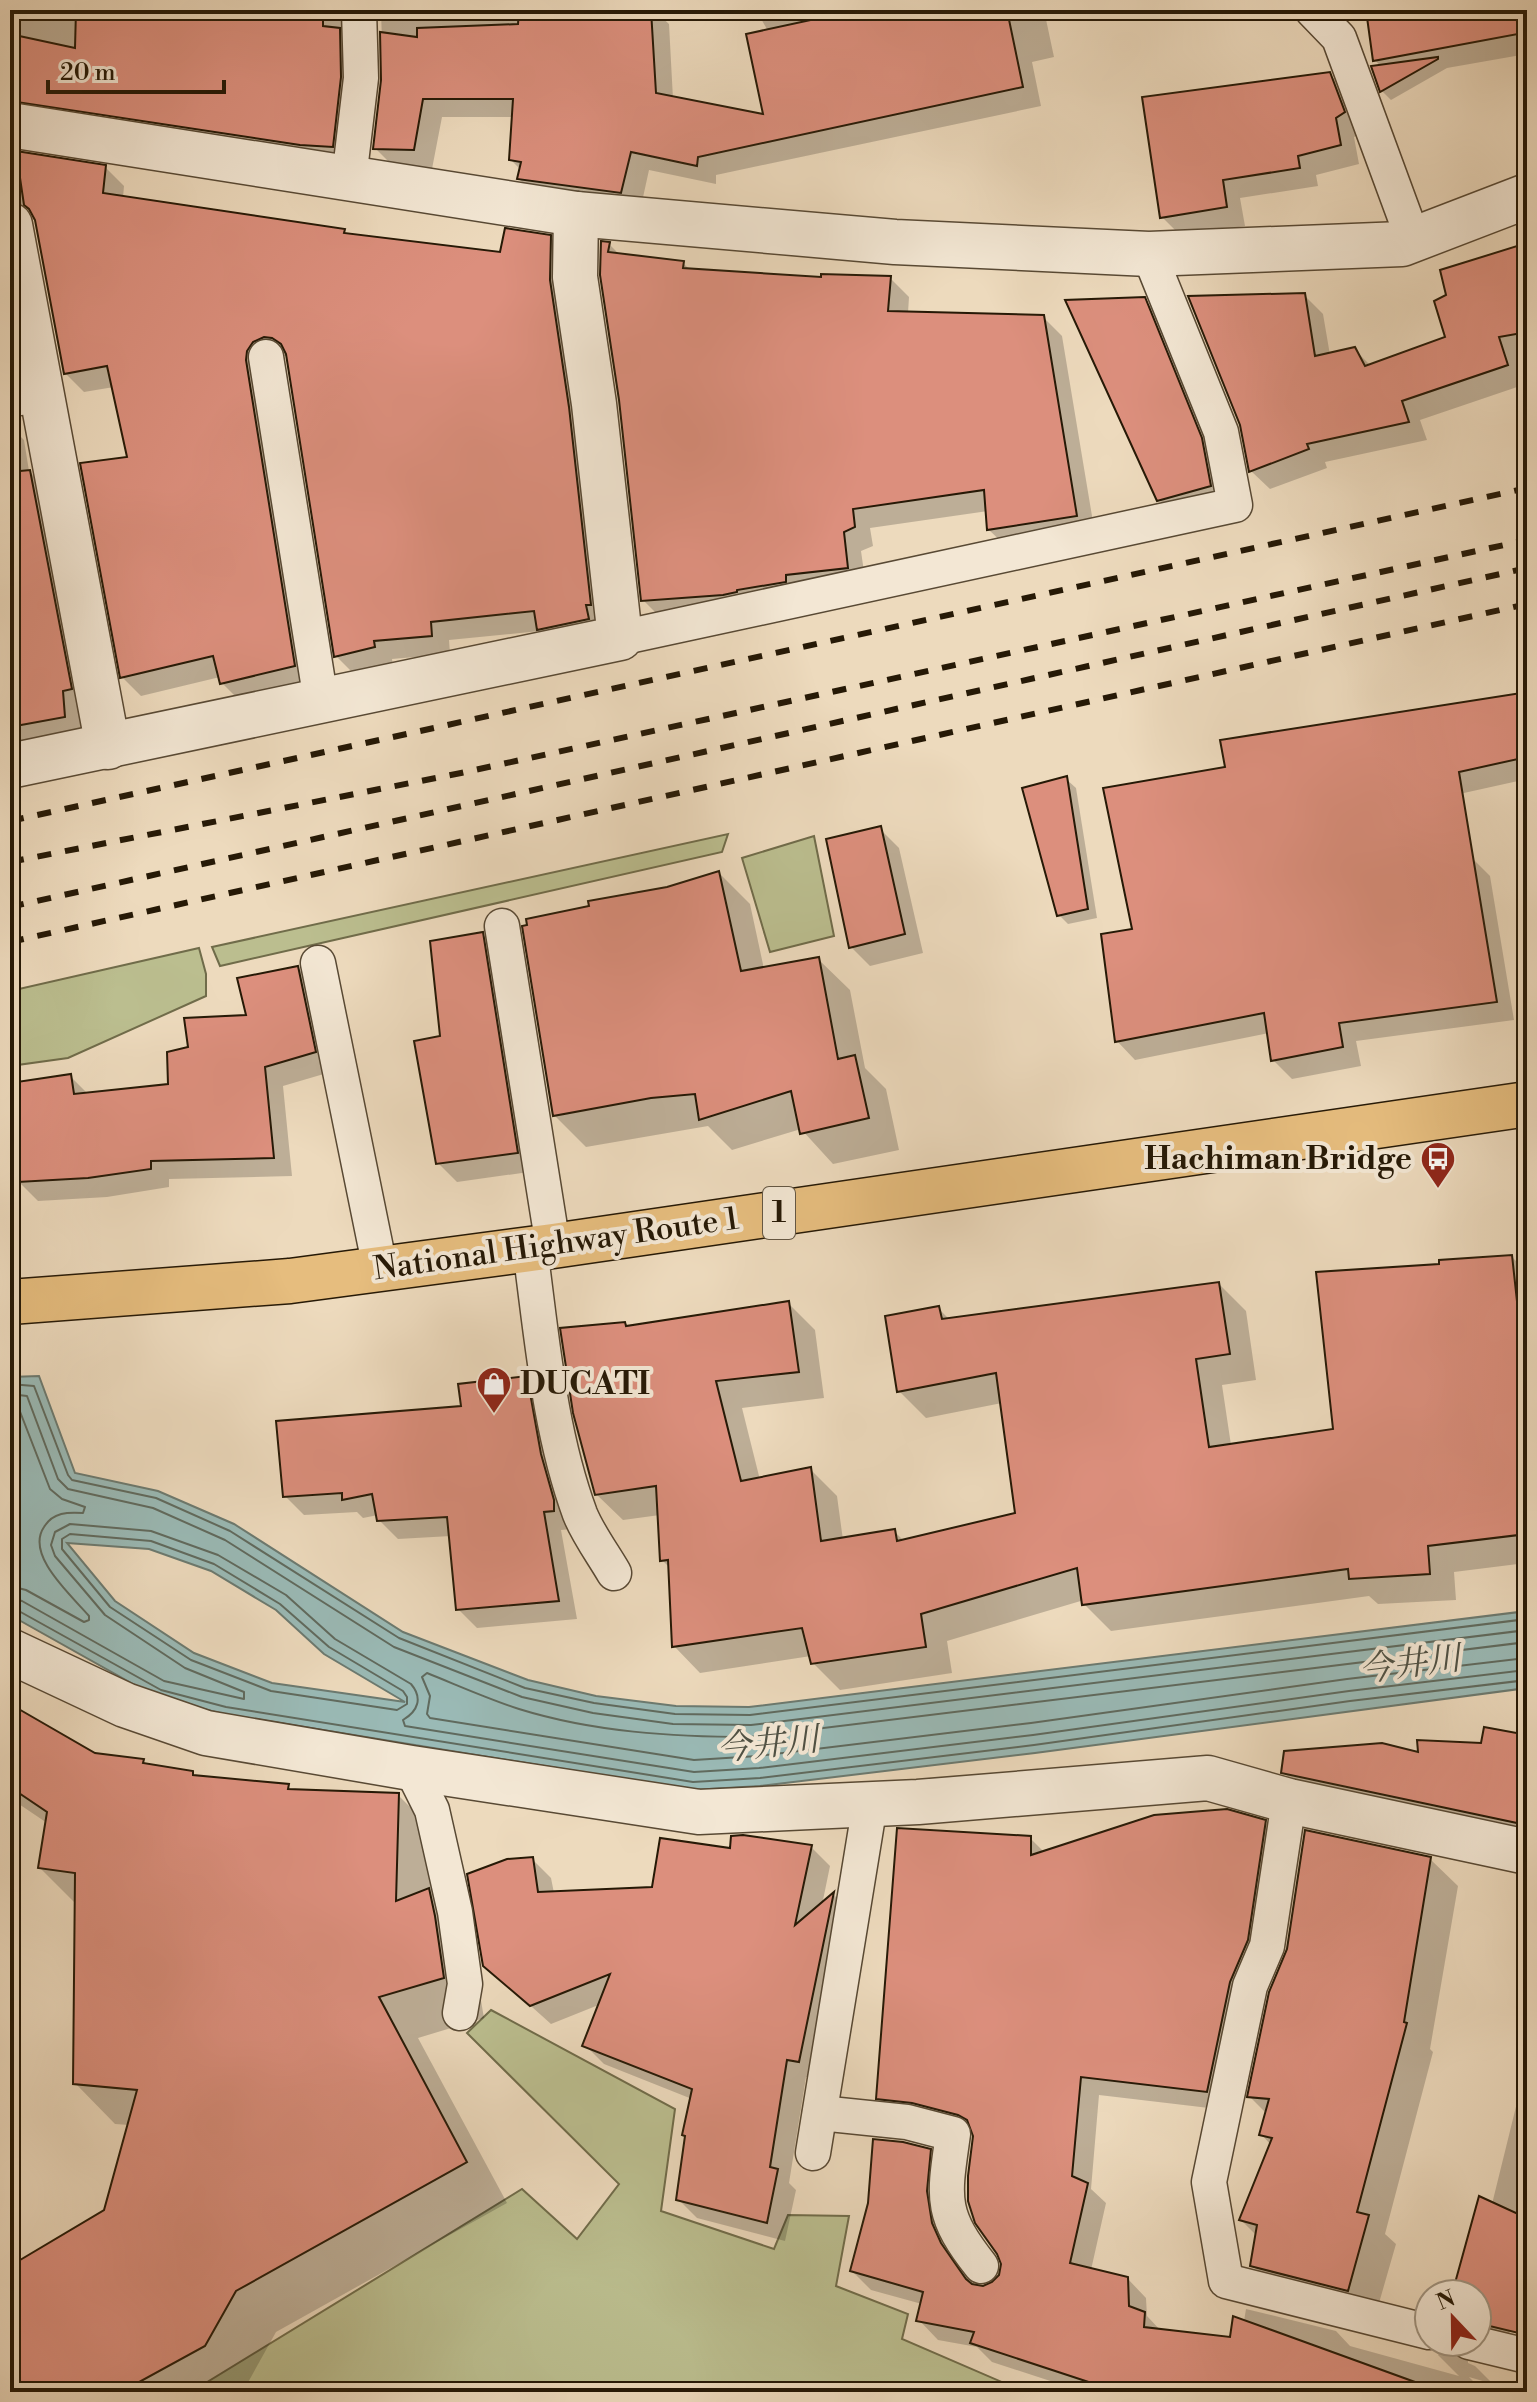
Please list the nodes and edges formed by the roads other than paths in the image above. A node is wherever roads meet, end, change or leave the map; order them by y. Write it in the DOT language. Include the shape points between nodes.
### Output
graph roads {
  1 [pos="359,10"];
  2 [pos="1312,10"];
  3 [pos="1345,24"];
  4 [pos="10,125"];
  5 [pos="349,179"];
  6 [pos="1527,196"];
  7 [pos="576,214"];
  8 [pos="10,225"];
  9 [pos="1413,239"];
  10 [pos="1149,254"];
  11 [pos="266,357"];
  12 [pos="26,396"];
  13 [pos="620,638"];
  14 [pos="321,701"];
  15 [pos="108,747"];
  16 [pos="10,766"];
  17 [pos="502,926"];
  18 [pos="318,963"];
  19 [pos="1527,1104"];
  20 [pos="541,1248"];
  21 [pos="380,1268"];
  22 [pos="19,1301"];
  23 [pos="614,1573"];
  24 [pos="10,1651"];
  25 [pos="411,1768"];
  26 [pos="1289,1801"];
  27 [pos="870,1804"];
  28 [pos="1527,1852"];
  29 [pos="460,2013"];
  30 [pos="820,2113"];
  31 [pos="813,2153"];
  32 [pos="981,2266"];
  33 [pos="1413,2328"];
  34 [pos="1493,2348"];
  35 [pos="1527,2356"];
  1 -- 5 [label="lane" via="361,78"];
  2 -- 3 [label="lane"];
  3 -- 9 [label="lane"];
  4 -- 5 [label="street"];
  5 -- 7 [label="street"];
  6 -- 9 [label="street"];
  7 -- 10 [label="street" via="895,242"];
  7 -- 13 [label="street" via="575,277"];
  8 -- 12 [label="street"];
  9 -- 10 [label="street" via="1402,244"];
  10 -- 13 [label="lane" via="1221,432 1235,505"];
  11 -- 14 [label="lane"];
  12 -- 15 [label="street"];
  13 -- 14 [label="street"];
  14 -- 15 [label="street"];
  15 -- 16 [label="street"];
  17 -- 20 [label="lane"];
  18 -- 21 [label="lane"];
  19 -- 20 [label="highway, National Highway Route 1 / 1"];
  20 -- 21 [label="highway, National Highway Route 1 / 1"];
  20 -- 23 [label="lane" via="551,1399 564,1460 581,1516"];
  21 -- 22 [label="highway, National Highway Route 1 / 1" via="290,1281"];
  24 -- 25 [label="street" via="125,1705 206,1733"];
  25 -- 27 [label="street" via="699,1812"];
  25 -- 29 [label="lane" via="432,1810 455,1912 465,1984"];
  26 -- 27 [label="street" via="1208,1778"];
  26 -- 28 [label="street"];
  26 -- 33 [label="lane" via="1267,1946 1250,1986 1209,2182 1226,2281"];
  27 -- 30 [label="lane"];
  30 -- 31 [label="lane"];
  30 -- 32 [label="lane" via="907,2122 953,2134 948,2213"];
  34 -- 35 [label="lane"];
}
